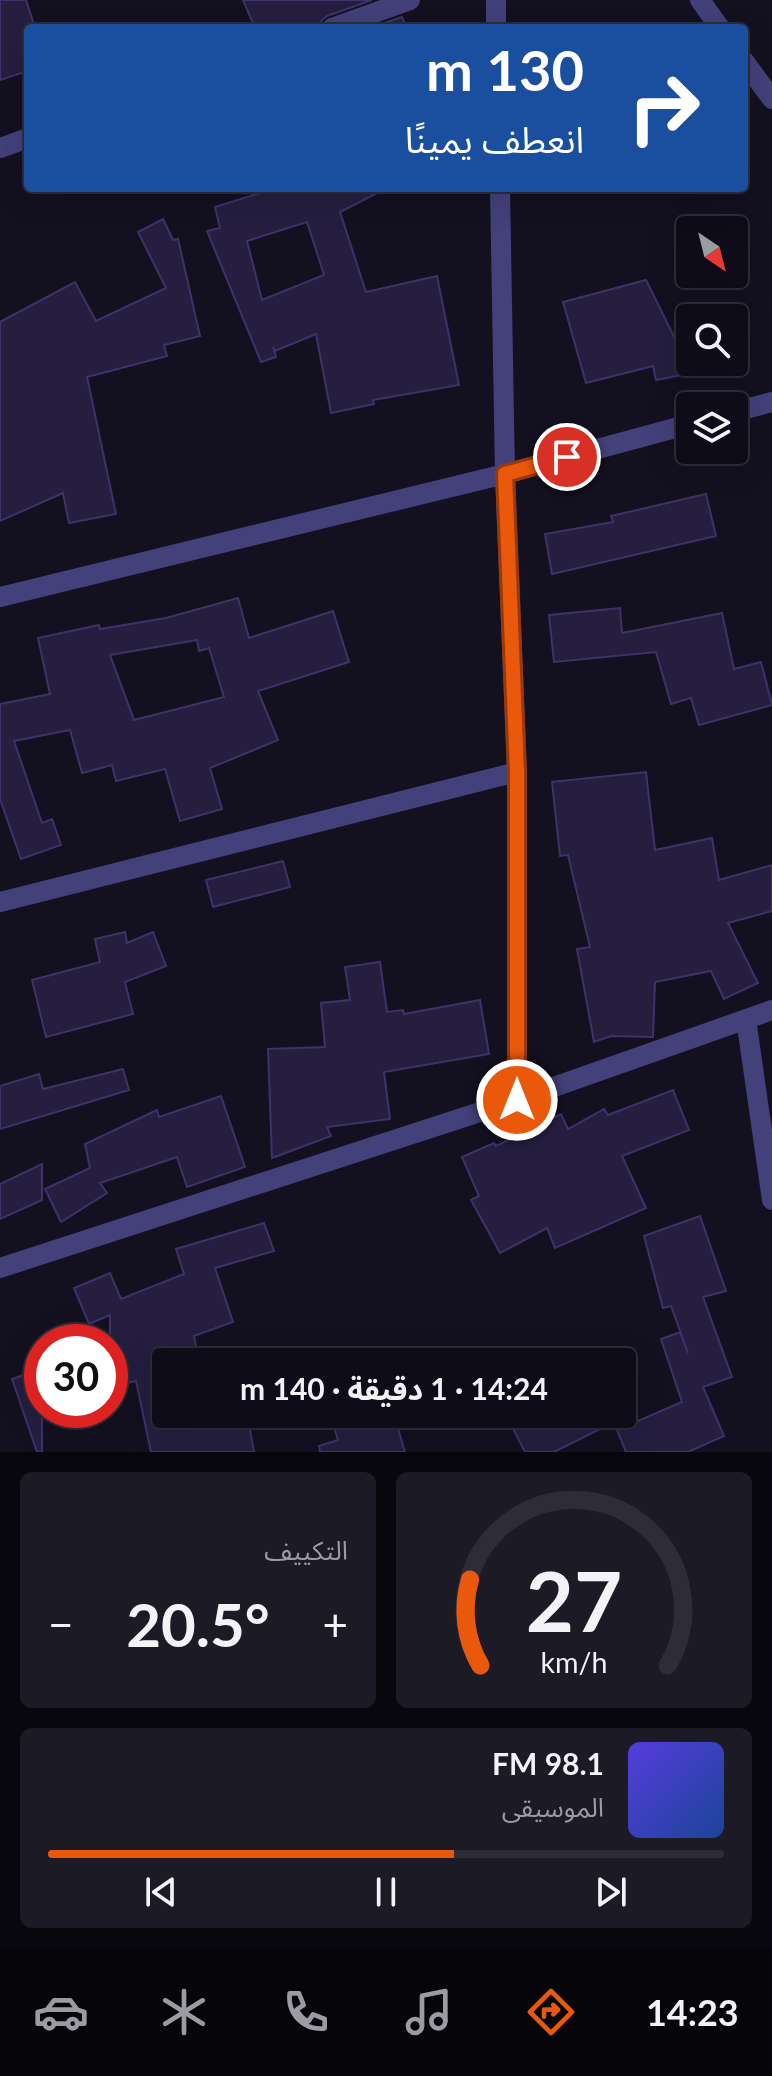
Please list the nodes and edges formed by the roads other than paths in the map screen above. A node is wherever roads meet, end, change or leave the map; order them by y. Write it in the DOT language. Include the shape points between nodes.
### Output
graph roads {
  1 [pos="410,0"];
  2 [pos="496,0"];
  3 [pos="700,0"];
  4 [pos="343,24"];
  5 [pos="496,24"];
  6 [pos="717,24"];
  7 [pos="748,66"];
  8 [pos="772,99"];
  9 [pos="24,139"];
  10 [pos="0,148"];
  11 [pos="500,192"];
  12 [pos="772,402"];
  13 [pos="748,408"];
  14 [pos="676,428"];
  15 [pos="505,474"];
  16 [pos="0,597"];
  17 [pos="517,772"];
  18 [pos="0,902"];
  19 [pos="772,1010"];
  20 [pos="746,1019"];
  21 [pos="517,1100"];
  22 [pos="772,1200"];
  23 [pos="0,1268"];
  1 -- 4 [label="street"];
  2 -- 5 [label="street"];
  3 -- 6 [label="street"];
  7 -- 8 [label="street"];
  9 -- 10 [label="street"];
  11 -- 15 [label="street"];
  12 -- 13 [label="street"];
  14 -- 15 [label="street"];
  15 -- 16 [label="street"];
  15 -- 17 [label="street"];
  17 -- 18 [label="street"];
  17 -- 21 [label="street"];
  19 -- 20 [label="street"];
  20 -- 21 [label="street"];
  20 -- 22 [label="street"];
  21 -- 23 [label="street"];
}
